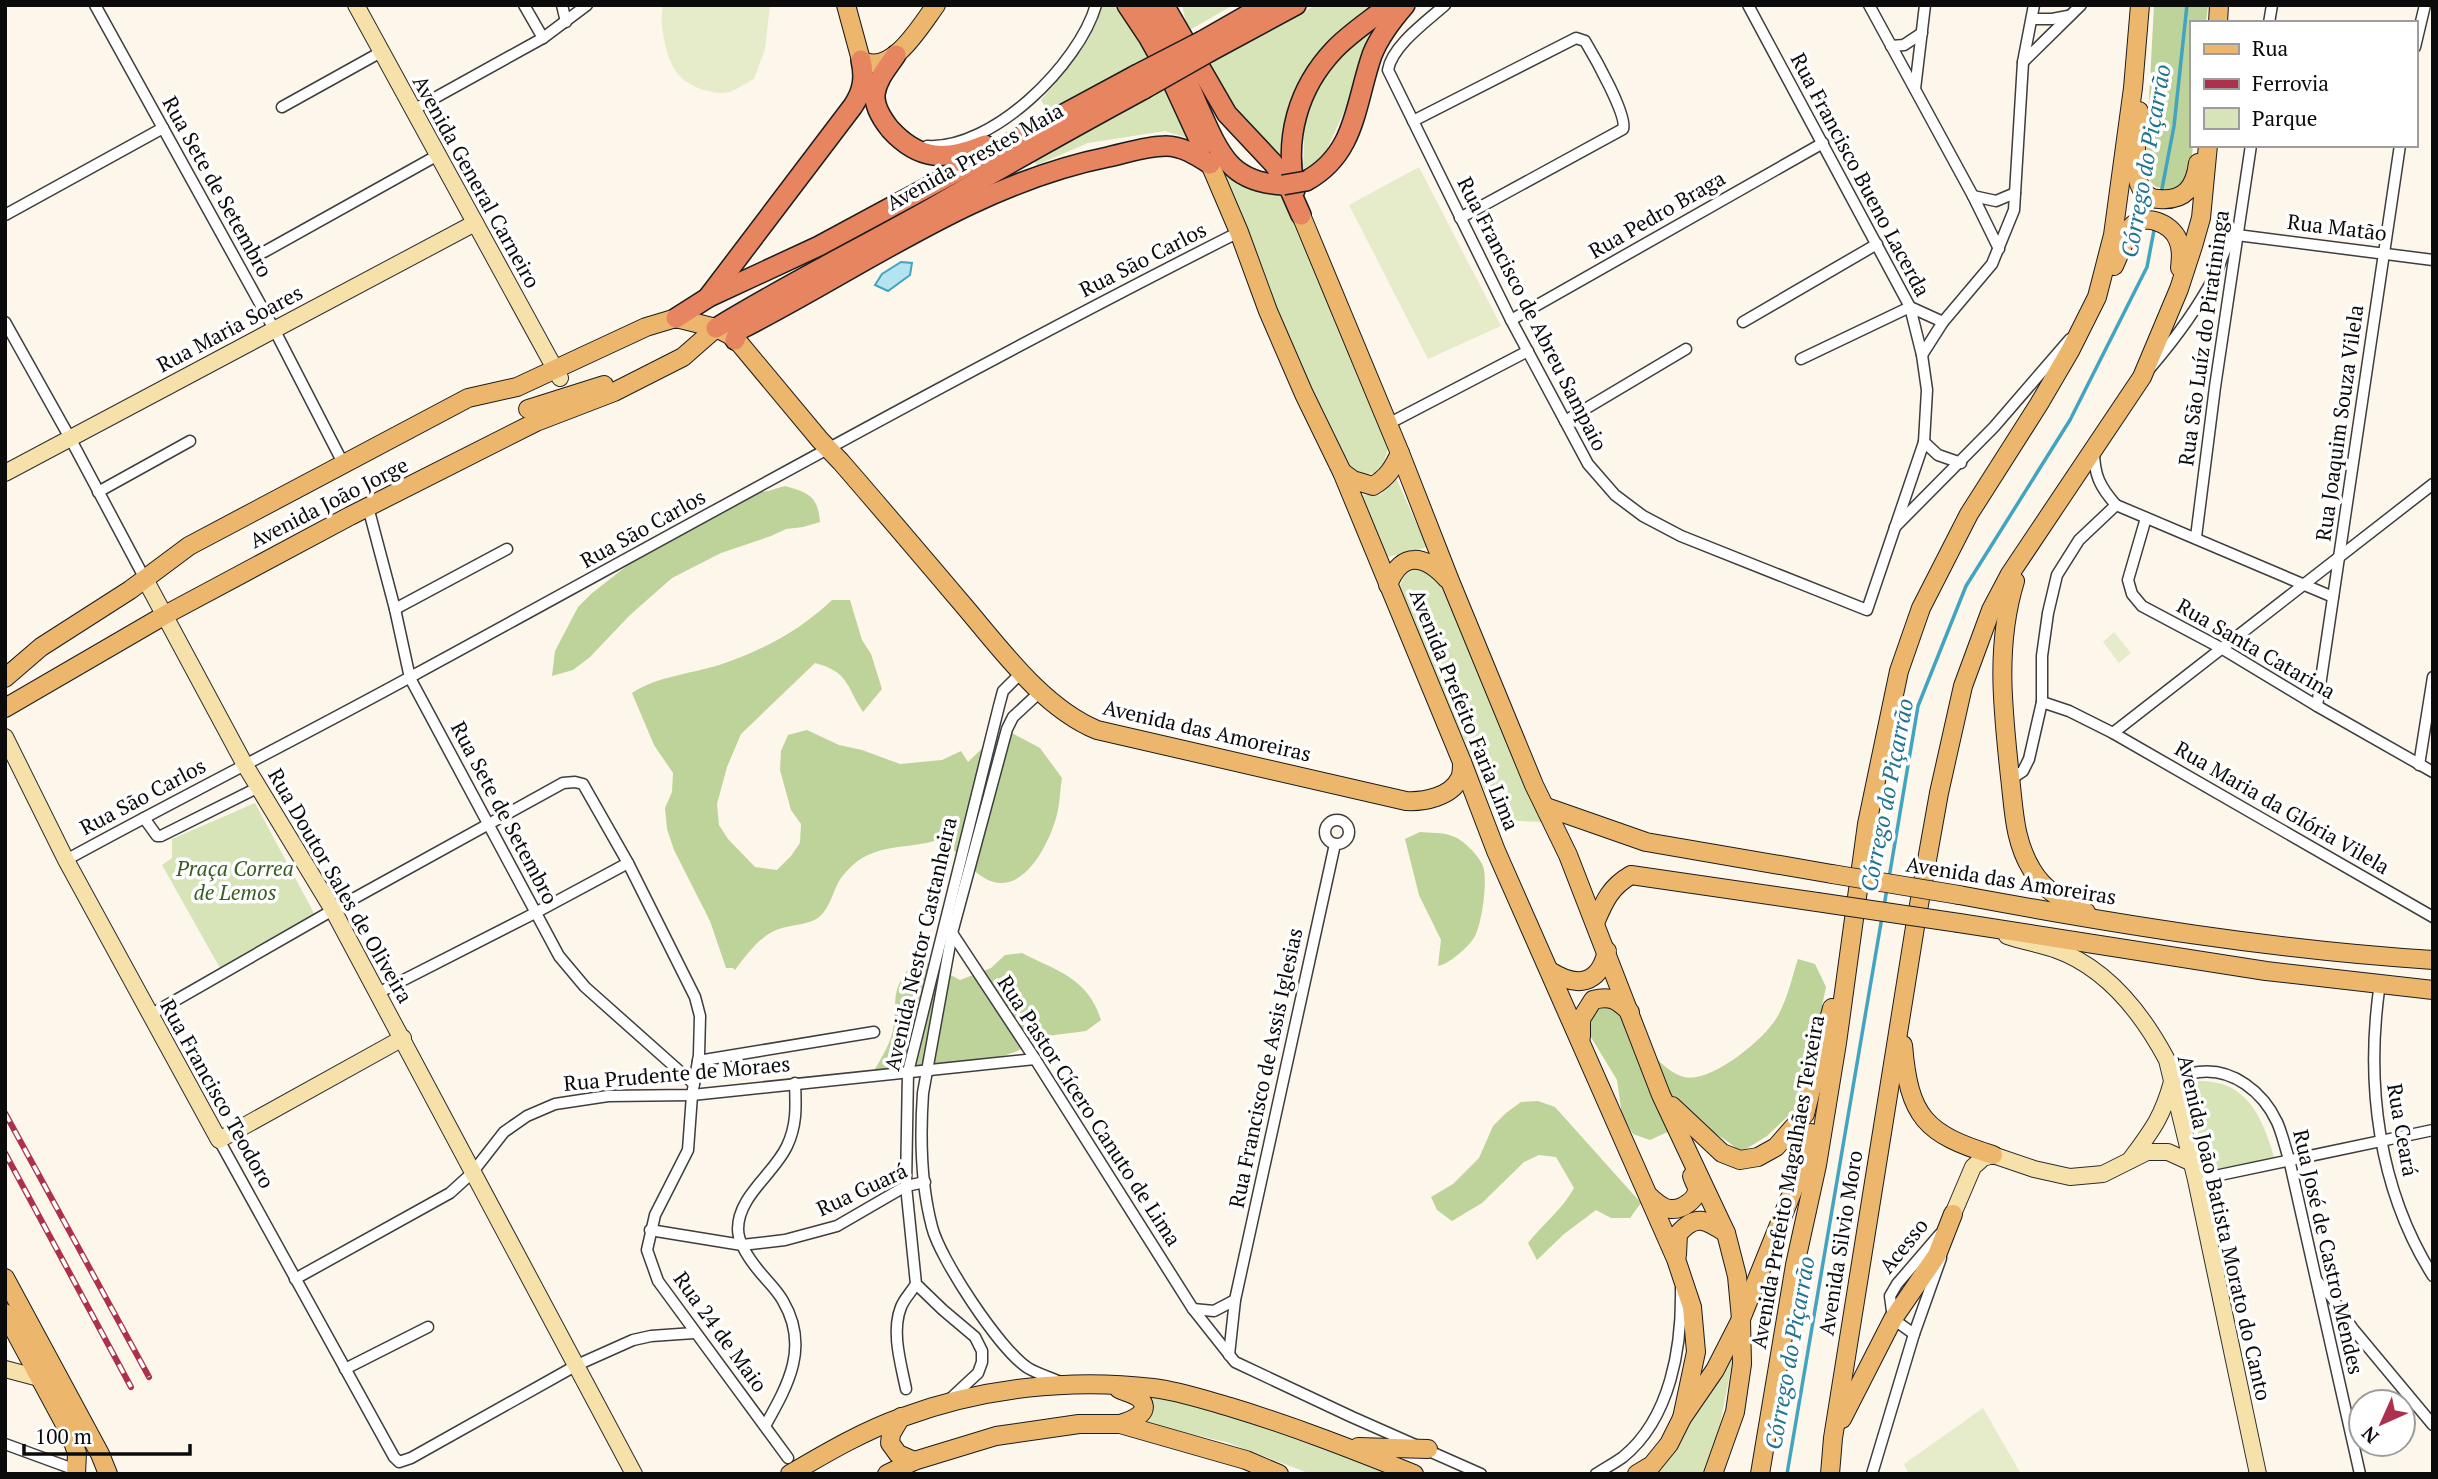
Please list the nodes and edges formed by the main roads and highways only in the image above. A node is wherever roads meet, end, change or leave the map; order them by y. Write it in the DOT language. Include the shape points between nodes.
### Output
graph roads {
  1 [pos="846,5"];
  2 [pos="936,5"];
  3 [pos="1127,5"];
  4 [pos="1145,5"];
  5 [pos="1164,5"];
  6 [pos="1175,5"];
  7 [pos="1265,5"];
  8 [pos="1296,5"];
  9 [pos="1389,5"];
  10 [pos="1405,5"];
  11 [pos="2140,5"];
  12 [pos="2137,35"];
  13 [pos="1198,43"];
  14 [pos="896,55"];
  15 [pos="861,60"];
  16 [pos="1140,82"];
  17 [pos="840,121"];
  18 [pos="884,121"];
  19 [pos="1048,123"];
  20 [pos="2199,147"];
  21 [pos="2208,147"];
  22 [pos="1210,163"];
  23 [pos="1301,215"];
  24 [pos="2179,289"];
  25 [pos="709,297"];
  26 [pos="2093,305"];
  27 [pos="676,318"];
  28 [pos="716,328"];
  29 [pos="735,340"];
  30 [pos="683,357"];
  31 [pos="645,377"];
  32 [pos="468,398"];
  33 [pos="527,409"];
  34 [pos="444,423"];
  35 [pos="1400,453"];
  36 [pos="1342,472"];
  37 [pos="2029,543"];
  38 [pos="1450,581"];
  39 [pos="1388,585"];
  40 [pos="5,678"];
  41 [pos="5,708"];
  42 [pos="1462,762"];
  43 [pos="1546,807"];
  44 [pos="2102,919"];
  45 [pos="1595,923"];
  46 [pos="1853,927"];
  47 [pos="1607,951"];
  48 [pos="2433,960"];
  49 [pos="1550,971"];
  50 [pos="2433,989"];
  51 [pos="1843,1006"];
  52 [pos="1630,1012"];
  53 [pos="1900,1021"];
  54 [pos="1581,1042"];
  55 [pos="1661,1095"];
  56 [pos="1679,1133"];
  57 [pos="1993,1156"];
  58 [pos="1650,1197"];
  59 [pos="1952,1214"];
  60 [pos="1726,1233"];
  61 [pos="1678,1266"];
  62 [pos="5,1278"];
  63 [pos="5,1313"];
  64 [pos="1741,1319"];
  65 [pos="47,1373"];
  66 [pos="1109,1385"];
  67 [pos="901,1417"];
  68 [pos="1682,1418"];
  69 [pos="1120,1424"];
  70 [pos="1833,1438"];
  71 [pos="1346,1447"];
  72 [pos="1428,1449"];
  73 [pos="914,1461"];
  74 [pos="789,1466"];
  75 [pos="1644,1471"];
  76 [pos="76,1472"];
  77 [pos="108,1474"];
  78 [pos="887,1474"];
  79 [pos="1279,1474"];
  80 [pos="1414,1474"];
  81 [pos="1713,1474"];
  82 [pos="1760,1474"];
  83 [pos="1830,1474"];
  1 -- 15 [label="main road"];
  2 -- 14 [label="main road"];
  3 -- 22 [label="highway" via="1167,70"];
  4 -- 10 [label="highway, bridge" via="1229,163 1257,182 1283,185 1306,181 1337,157 1352,126 1373,54"];
  5 -- 13 [label="highway"];
  6 -- 13 [label="highway"];
  7 -- 13 [label="highway, Avenida Prestes Maia"];
  8 -- 13 [label="highway, Avenida Prestes Maia"];
  9 -- 23 [label="highway" via="1335,48 1310,79 1301,99 1293,124 1292,174"];
  11 -- 12 [label="main road, Avenida Prefeito Magalhães Teixeira"];
  12 -- 20 [label="main road" via="2142,56 2136,172 2140,187 2154,199 2182,196 2194,180"];
  12 -- 26 [label="main road, Avenida Prefeito Magalhães Teixeira" via="2113,234"];
  13 -- 16 [label="highway, Avenida Prestes Maia, bridge"];
  13 -- 23 [label="highway" via="1227,114 1273,163"];
  14 -- 15 [label="main road" via="880,64"];
  14 -- 18 [label="highway" via="875,95"];
  15 -- 17 [label="highway" via="864,81 859,96"];
  16 -- 19 [label="highway, Avenida Prestes Maia"];
  16 -- 28 [label="highway, Avenida Prestes Maia" via="929,209 791,282"];
  17 -- 18 [label="highway" via="859,114"];
  17 -- 25 [label="highway"];
  18 -- 19 [label="highway" via="904,144 921,153 951,155 1033,123"];
  19 -- 25 [label="highway, Avenida Prestes Maia" via="818,246"];
  21 -- 24 [label="main road" via="2201,218"];
  22 -- 29 [label="highway" via="1181,148 1165,146 1024,180 936,222 739,330"];
  22 -- 36 [label="main road, Avenida Prefeito Faria Lima" via="1273,324"];
  23 -- 35 [label="main road, Avenida Prefeito Faria Lima"];
  24 -- 26 [label="main road" via="2182,251 2177,236 2171,228 2148,219 2131,227 2110,280"];
  24 -- 37 [label="main road" via="2142,377"];
  25 -- 27 [label="highway, Avenida João Jorge"];
  26 -- 46 [label="main road, Avenida Prefeito Magalhães Teixeira" via="2039,404 1969,514 1909,641 1867,824"];
  27 -- 28 [label="main road"];
  27 -- 32 [label="main road, Avenida João Jorge" via="646,327 558,373"];
  28 -- 29 [label="main road"];
  28 -- 30 [label="main road, Avenida Prestes Maia"];
  29 -- 42 [label="main road, Avenida das Amoreiras" via="1021,672 1063,712 1097,730 1406,801 1429,800 1453,788 1461,777"];
  30 -- 31 [label="main road, Avenida João Jorge"];
  31 -- 33 [label="main road"];
  31 -- 41 [label="main road, Avenida João Jorge" via="536,422 162,609"];
  32 -- 34 [label="main road"];
  32 -- 40 [label="main road, Avenida João Jorge" via="189,546 41,647"];
  35 -- 36 [label="main road" via="1392,471 1373,486"];
  35 -- 38 [label="main road, Avenida Prefeito Faria Lima"];
  36 -- 39 [label="main road, Avenida Prefeito Faria Lima"];
  37 -- 44 [label="main road" via="2006,612 2001,661 2014,820 2031,868 2045,887"];
  37 -- 53 [label="main road" via="1991,610 1963,686 1938,793"];
  38 -- 39 [label="main road" via="1426,560 1415,558 1392,575"];
  38 -- 43 [label="main road, Avenida Prefeito Faria Lima"];
  39 -- 42 [label="main road, Avenida Prefeito Faria Lima"];
  42 -- 49 [label="main road, Avenida Prefeito Faria Lima"];
  43 -- 44 [label="main road, Avenida das Amoreiras, bridge" via="1646,842"];
  43 -- 45 [label="main road, Avenida Prefeito Faria Lima"];
  44 -- 48 [label="main road, Avenida das Amoreiras" via="2319,950"];
  45 -- 47 [label="main road, Avenida Prefeito Faria Lima"];
  45 -- 50 [label="main road, bridge" via="1610,891 1631,875 2266,971"];
  46 -- 51 [label="main road, Avenida Prefeito Magalhães Teixeira"];
  46 -- 55 [label="main road" via="1804,1114 1776,1147 1740,1160 1721,1153"];
  47 -- 49 [label="main road" via="1603,966 1588,981 1571,981"];
  47 -- 52 [label="main road, Avenida Prefeito Faria Lima"];
  49 -- 54 [label="main road, Avenida Prefeito Faria Lima"];
  51 -- 64 [label="main road, Avenida Prefeito Magalhães Teixeira" via="1804,1163"];
  51 -- 82 [label="main road, Avenida Prefeito Magalhães Teixeira"];
  52 -- 54 [label="main road" via="1617,999 1593,1000 1581,1019"];
  52 -- 55 [label="main road, Avenida Prefeito Faria Lima"];
  53 -- 57 [label="main road" via="1906,1081 1920,1114 1943,1137"];
  53 -- 70 [label="main road, Avenida Silvio Moro"];
  54 -- 58 [label="main road, Avenida Prefeito Faria Lima"];
  55 -- 56 [label="main road, Avenida Prefeito Faria Lima"];
  56 -- 58 [label="main road" via="1697,1187 1695,1197 1672,1209"];
  56 -- 60 [label="main road, Avenida Prefeito Faria Lima"];
  58 -- 61 [label="main road, Avenida Prefeito Faria Lima"];
  59 -- 70 [label="main road" via="1937,1255 1893,1319"];
  60 -- 61 [label="main road" via="1710,1223 1692,1221 1678,1234"];
  60 -- 64 [label="main road, Avenida Prefeito Faria Lima"];
  61 -- 68 [label="main road, Avenida Prefeito Faria Lima" via="1692,1307 1696,1352"];
  62 -- 65 [label="main road"];
  63 -- 65 [label="main road"];
  64 -- 68 [label="main road"];
  64 -- 81 [label="main road, Avenida Prefeito Faria Lima" via="1742,1364 1735,1412"];
  65 -- 76 [label="main road" via="77,1453"];
  65 -- 77 [label="main road"];
  66 -- 67 [label="main road" via="1065,1384 946,1403"];
  66 -- 69 [label="main road" via="1143,1403 1135,1420"];
  66 -- 71 [label="main road" via="1154,1388 1203,1399"];
  67 -- 73 [label="main road" via="890,1443 898,1454"];
  67 -- 74 [label="main road"];
  68 -- 75 [label="main road" via="1668,1444"];
  69 -- 73 [label="main road" via="1079,1424 996,1436"];
  69 -- 79 [label="main road"];
  70 -- 83 [label="main road, Avenida Silvio Moro"];
  71 -- 72 [label="main road"];
  71 -- 80 [label="main road"];
  73 -- 78 [label="main road"];
}
